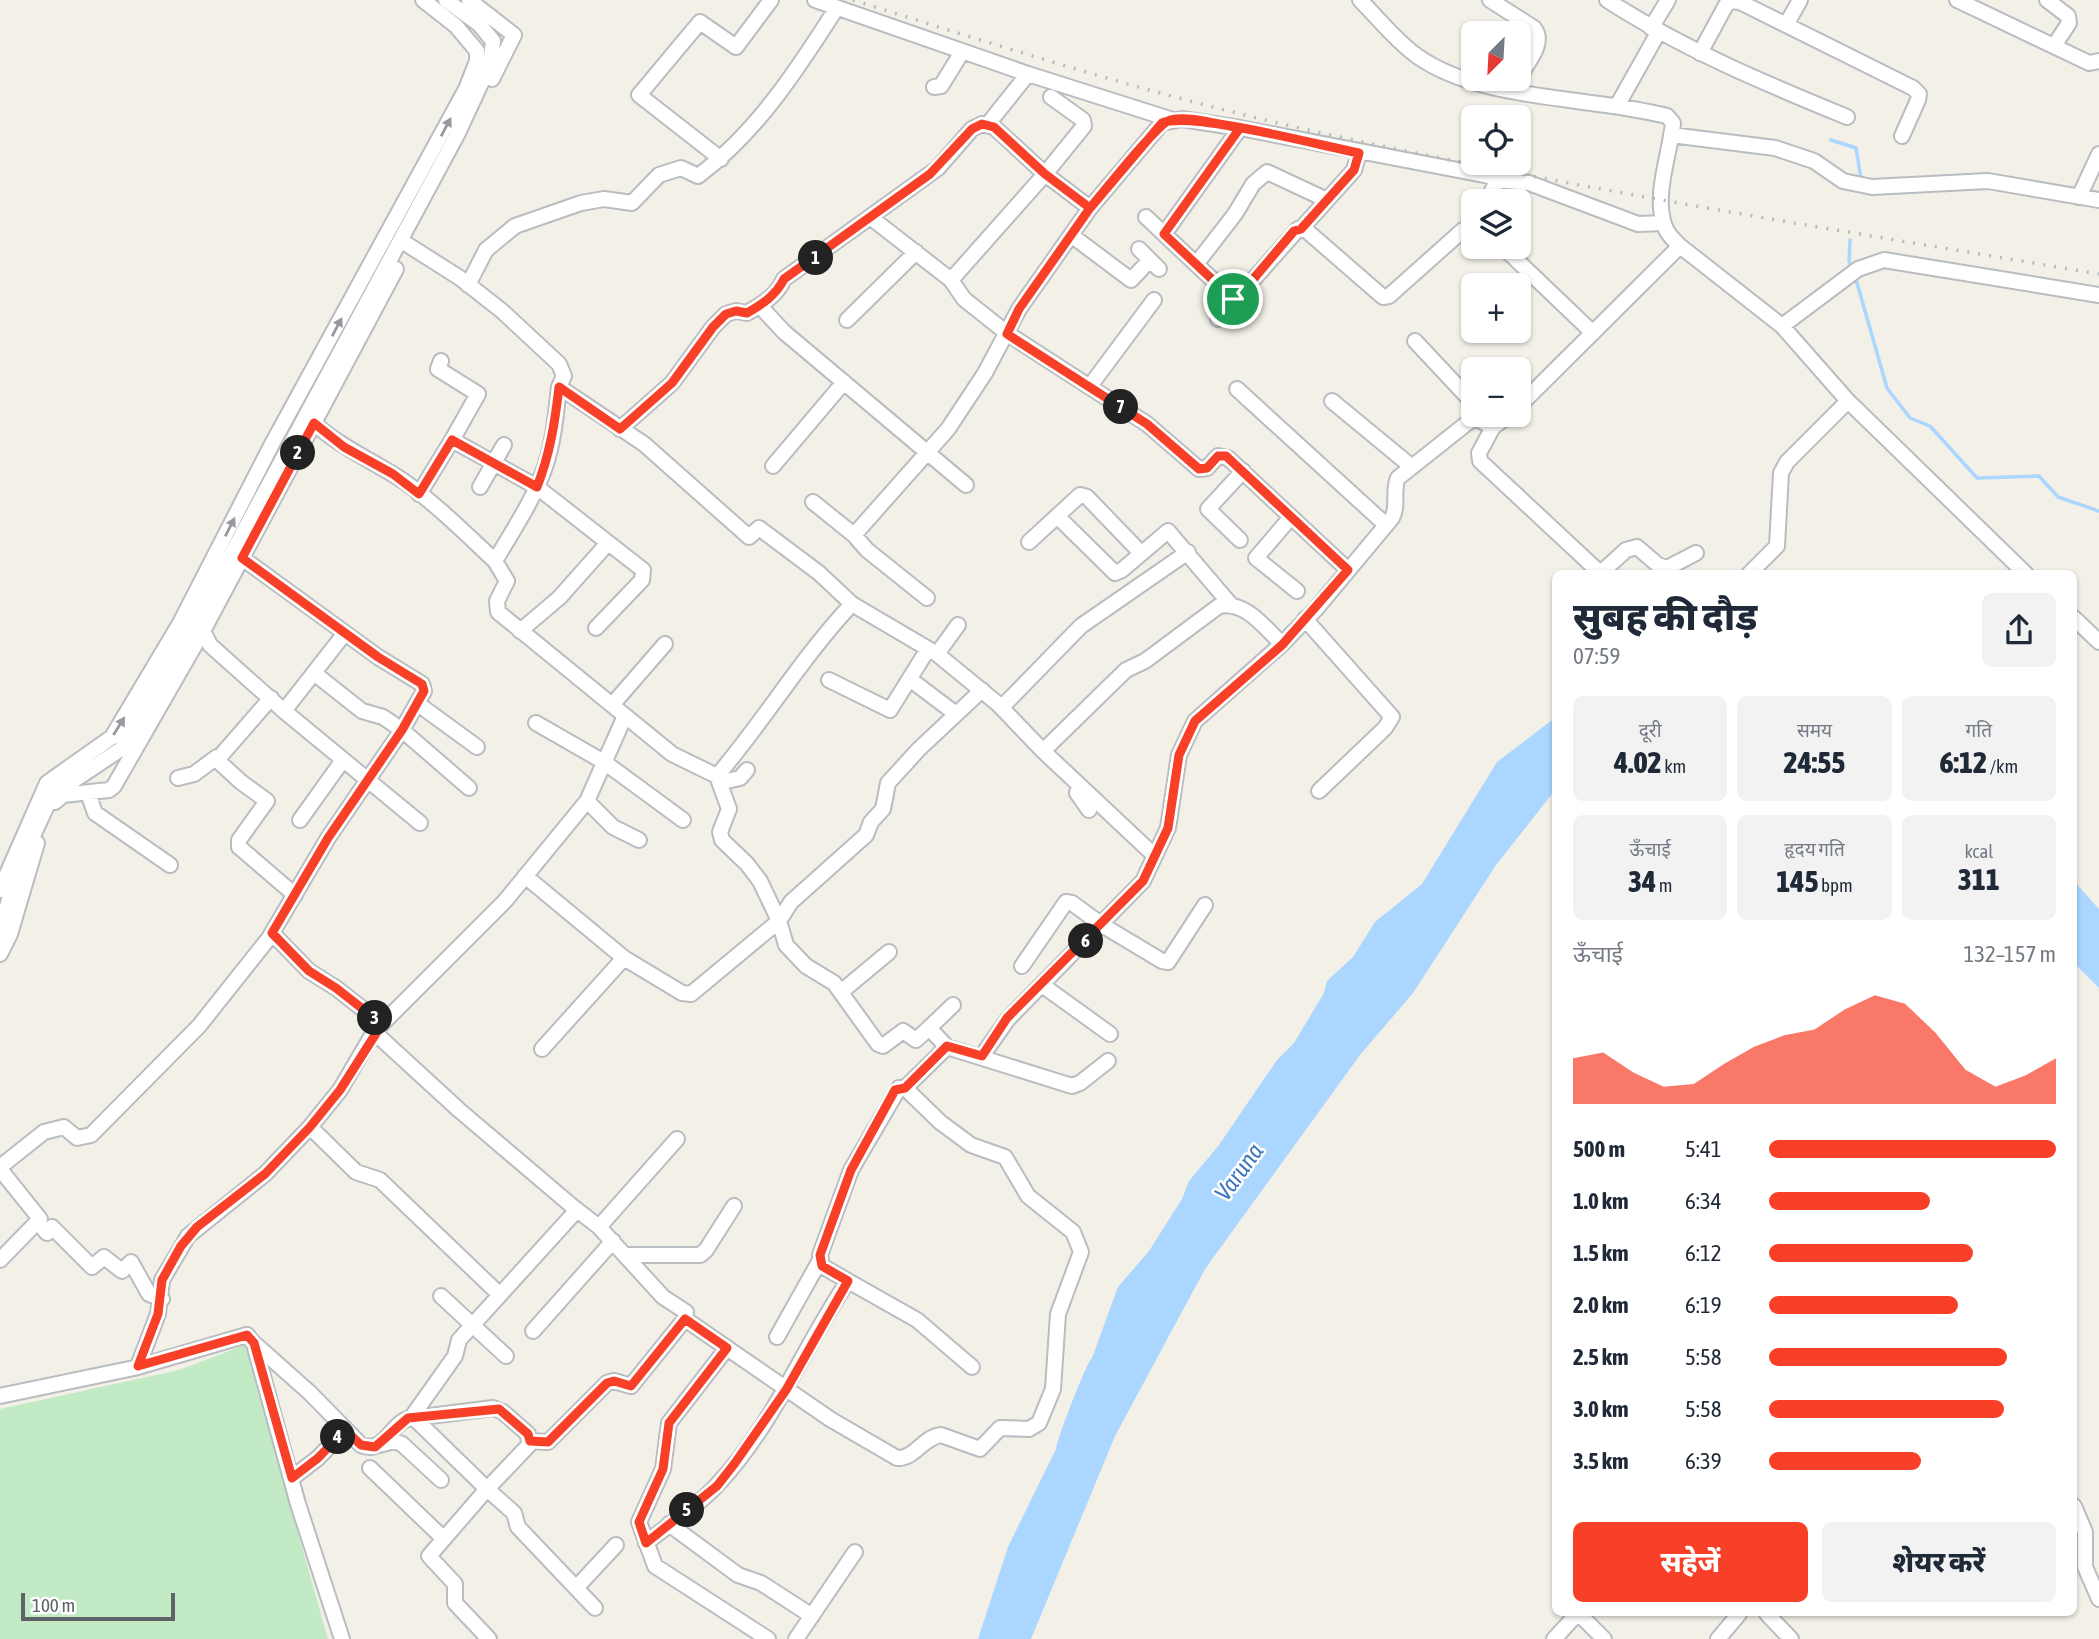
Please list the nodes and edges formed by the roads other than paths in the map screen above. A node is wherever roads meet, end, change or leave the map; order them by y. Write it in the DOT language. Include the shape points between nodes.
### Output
graph roads {
  1 [pos="423,0"];
  2 [pos="446,0"];
  3 [pos="469,0"];
  4 [pos="771,0"];
  5 [pos="815,0"];
  6 [pos="1360,0"];
  7 [pos="1490,0"];
  8 [pos="1607,0"];
  9 [pos="1668,0"];
  10 [pos="1800,0"];
  11 [pos="1957,0"];
  12 [pos="2047,0"];
  13 [pos="1741,1"];
  14 [pos="836,9"];
  15 [pos="1523,21"];
  16 [pos="1786,25"];
  17 [pos="1531,26"];
  18 [pos="1655,31"];
  19 [pos="2054,46"];
  20 [pos="962,52"];
  21 [pos="1700,53"];
  22 [pos="1531,55"];
  23 [pos="2099,61"];
  24 [pos="1028,74"];
  25 [pos="1461,78"];
  26 [pos="1531,86"];
  27 [pos="934,87"];
  28 [pos="1051,97"];
  29 [pos="1617,106"];
  30 [pos="1847,117"];
  31 [pos="1174,120"];
  32 [pos="988,124"];
  33 [pos="1240,128"];
  34 [pos="1671,135"];
  35 [pos="1902,136"];
  36 [pos="1359,153"];
  37 [pos="2099,154"];
  38 [pos="720,159"];
  39 [pos="1045,174"];
  40 [pos="1495,180"];
  41 [pos="1493,189"];
  42 [pos="2079,197"];
  43 [pos="1327,200"];
  44 [pos="2099,200"];
  45 [pos="1090,208"];
  46 [pos="870,217"];
  47 [pos="1146,217"];
  48 [pos="1663,223"];
  49 [pos="1301,229"];
  50 [pos="1461,232"];
  51 [pos="1164,234"];
  52 [pos="1071,235"];
  53 [pos="408,245"];
  54 [pos="1680,246"];
  55 [pos="1139,249"];
  56 [pos="916,252"];
  57 [pos="1516,259"];
  58 [pos="1196,263"];
  59 [pos="951,281"];
  60 [pos="468,285"];
  61 [pos="2099,295"];
  62 [pos="1238,297"];
  63 [pos="1154,300"];
  64 [pos="760,306"];
  65 [pos="1218,319"];
  66 [pos="847,320"];
  67 [pos="1782,326"];
  68 [pos="1593,333"];
  69 [pos="1007,334"];
  70 [pos="1415,341"];
  71 [pos="441,361"];
  72 [pos="844,382"];
  73 [pos="1090,386"];
  74 [pos="559,387"];
  75 [pos="1237,389"];
  76 [pos="1461,390"];
  77 [pos="1531,394"];
  78 [pos="1332,401"];
  79 [pos="1848,401"];
  80 [pos="314,423"];
  81 [pos="1462,427"];
  82 [pos="1493,427"];
  83 [pos="620,429"];
  84 [pos="452,440"];
  85 [pos="504,446"];
  86 [pos="927,452"];
  87 [pos="494,461"];
  88 [pos="773,466"];
  89 [pos="1412,467"];
  90 [pos="1243,471"];
  91 [pos="966,485"];
  92 [pos="480,487"];
  93 [pos="537,487"];
  94 [pos="419,494"];
  95 [pos="813,502"];
  96 [pos="1058,517"];
  97 [pos="1292,517"];
  98 [pos="1386,525"];
  99 [pos="854,536"];
  100 [pos="1240,540"];
  101 [pos="1029,542"];
  102 [pos="608,543"];
  103 [pos="1140,552"];
  104 [pos="1188,552"];
  105 [pos="1696,553"];
  106 [pos="242,558"];
  107 [pos="495,561"];
  108 [pos="1348,570"];
  109 [pos="1597,570"];
  110 [pos="1604,570"];
  111 [pos="1753,570"];
  112 [pos="2022,570"];
  113 [pos="1297,592"];
  114 [pos="927,598"];
  115 [pos="852,604"];
  116 [pos="1231,605"];
  117 [pos="1305,619"];
  118 [pos="2077,621"];
  119 [pos="958,625"];
  120 [pos="596,628"];
  121 [pos="203,631"];
  122 [pos="520,631"];
  123 [pos="345,633"];
  124 [pos="2099,642"];
  125 [pos="665,643"];
  126 [pos="1282,645"];
  127 [pos="932,651"];
  128 [pos="314,673"];
  129 [pos="829,680"];
  130 [pos="911,680"];
  131 [pos="982,690"];
  132 [pos="271,698"];
  133 [pos="418,704"];
  134 [pos="998,704"];
  135 [pos="612,705"];
  136 [pos="284,711"];
  137 [pos="956,715"];
  138 [pos="625,716"];
  139 [pos="536,723"];
  140 [pos="402,730"];
  141 [pos="477,747"];
  142 [pos="1043,751"];
  143 [pos="217,757"];
  144 [pos="94,760"];
  145 [pos="343,760"];
  146 [pos="604,762"];
  147 [pos="747,771"];
  148 [pos="717,776"];
  149 [pos="178,778"];
  150 [pos="368,780"];
  151 [pos="1079,785"];
  152 [pos="52,787"];
  153 [pos="469,788"];
  154 [pos="1319,791"];
  155 [pos="88,793"];
  156 [pos="587,802"];
  157 [pos="1089,810"];
  158 [pos="300,820"];
  159 [pos="683,820"];
  160 [pos="420,823"];
  161 [pos="639,840"];
  162 [pos="1155,856"];
  163 [pos="170,865"];
  164 [pos="525,876"];
  165 [pos="0,890"];
  166 [pos="295,895"];
  167 [pos="1205,905"];
  168 [pos="779,921"];
  169 [pos="1101,925"];
  170 [pos="0,930"];
  171 [pos="272,933"];
  172 [pos="889,952"];
  173 [pos="0,954"];
  174 [pos="624,958"];
  175 [pos="1022,966"];
  176 [pos="1042,985"];
  177 [pos="841,992"];
  178 [pos="953,1005"];
  179 [pos="378,1028"];
  180 [pos="929,1028"];
  181 [pos="1110,1034"];
  182 [pos="947,1046"];
  183 [pos="542,1049"];
  184 [pos="982,1056"];
  185 [pos="1108,1061"];
  186 [pos="905,1088"];
  187 [pos="310,1127"];
  188 [pos="677,1139"];
  189 [pos="0,1168"];
  190 [pos="734,1206"];
  191 [pos="577,1210"];
  192 [pos="38,1222"];
  193 [pos="599,1227"];
  194 [pos="613,1241"];
  195 [pos="627,1255"];
  196 [pos="0,1260"];
  197 [pos="819,1262"];
  198 [pos="848,1281"];
  199 [pos="500,1295"];
  200 [pos="441,1296"];
  201 [pos="162,1299"];
  202 [pos="685,1319"];
  203 [pos="473,1325"];
  204 [pos="533,1331"];
  205 [pos="777,1337"];
  206 [pos="254,1343"];
  207 [pos="727,1348"];
  208 [pos="506,1356"];
  209 [pos="138,1366"];
  210 [pos="972,1367"];
  211 [pos="786,1390"];
  212 [pos="0,1396"];
  213 [pos="413,1418"];
  214 [pos="345,1430"];
  215 [pos="530,1441"];
  216 [pos="379,1445"];
  217 [pos="370,1468"];
  218 [pos="292,1478"];
  219 [pos="441,1480"];
  220 [pos="488,1489"];
  221 [pos="2077,1513"];
  222 [pos="669,1524"];
  223 [pos="444,1539"];
  224 [pos="646,1543"];
  225 [pos="616,1545"];
  226 [pos="855,1552"];
  227 [pos="576,1588"];
  228 [pos="2099,1599"];
  229 [pos="595,1608"];
  230 [pos="812,1616"];
  231 [pos="1576,1616"];
  232 [pos="1580,1616"];
  233 [pos="1733,1616"];
  234 [pos="1769,1616"];
  235 [pos="342,1639"];
  236 [pos="489,1639"];
  237 [pos="768,1639"];
  238 [pos="796,1639"];
  239 [pos="1554,1639"];
  240 [pos="1604,1639"];
  241 [pos="1718,1639"];
  242 [pos="1791,1639"];
  144 -- 1 [label="street, one-way" via="180,623 466,89 477,51 463,32"];
  2 -- 144 [label="street" via="491,36 490,65 457,135 198,616 121,748"];
  3 -- 53 [label="street" via="514,35"];
  4 -- 38 [label="street" via="736,47 700,22 639,95"];
  5 -- 14 [label="street"];
  6 -- 25 [label="street" via="1393,37 1432,65"];
  7 -- 15 [label="street"];
  8 -- 18 [label="street"];
  9 -- 18 [label="street"];
  10 -- 16 [label="street"];
  11 -- 19 [label="street"];
  12 -- 19 [label="street" via="2068,16 2069,23"];
  13 -- 16 [label="street"];
  13 -- 21 [label="street" via="1726,5"];
  14 -- 20 [label="street"];
  14 -- 38 [label="street" via="791,79"];
  16 -- 35 [label="street" via="1913,88 1918,100"];
  17 -- 22 [label="street" via="1539,41"];
  18 -- 21 [label="street"];
  18 -- 29 [label="street"];
  19 -- 23 [label="street" via="2089,63"];
  20 -- 24 [label="street"];
  20 -- 27 [label="street" via="941,86"];
  21 -- 30 [label="street"];
  24 -- 31 [label="street"];
  24 -- 32 [label="street"];
  26 -- 29 [label="street"];
  28 -- 39 [label="street" via="1084,125"];
  29 -- 34 [label="street" via="1667,116 1673,123"];
  31 -- 33 [label="street"];
  31 -- 45 [label="street" via="1157,128"];
  32 -- 39 [label="street"];
  32 -- 46 [label="street" via="972,129 938,168"];
  33 -- 36 [label="street"];
  33 -- 51 [label="street"];
  34 -- 42 [label="street" via="1775,148 1814,161 1843,181 1872,187 1988,181"];
  34 -- 48 [label="street" via="1661,200"];
  36 -- 40 [label="street"];
  36 -- 43 [label="street" via="1354,170"];
  37 -- 42 [label="street"];
  38 -- 60 [label="street" via="698,176 681,168 659,175 632,203 581,203 515,226 486,250"];
  39 -- 45 [label="street"];
  39 -- 59 [label="street"];
  40 -- 41 [label="street"];
  40 -- 48 [label="street" via="1529,183 1638,224"];
  42 -- 44 [label="street"];
  43 -- 49 [label="street"];
  43 -- 58 [label="street" via="1267,172 1253,184"];
  45 -- 52 [label="street"];
  46 -- 56 [label="street"];
  46 -- 64 [label="street" via="784,279 781,288"];
  47 -- 51 [label="street"];
  48 -- 54 [label="street"];
  49 -- 50 [label="street" via="1383,297"];
  49 -- 62 [label="street" via="1294,231"];
  51 -- 58 [label="street"];
  52 -- 55 [label="street" via="1131,280 1155,264"];
  52 -- 69 [label="street"];
  53 -- 60 [label="street"];
  53 -- 80 [label="street"];
  54 -- 67 [label="street"];
  54 -- 68 [label="street"];
  56 -- 59 [label="street"];
  56 -- 66 [label="street"];
  57 -- 68 [label="street"];
  58 -- 62 [label="street" via="1230,297"];
  59 -- 69 [label="street" via="964,299"];
  60 -- 74 [label="street" via="556,360 564,372"];
  61 -- 67 [label="street" via="1884,260 1853,273"];
  62 -- 65 [label="street"];
  63 -- 73 [label="street"];
  64 -- 72 [label="street"];
  64 -- 83 [label="street" via="747,313 726,314 672,383"];
  67 -- 79 [label="street"];
  68 -- 77 [label="street"];
  69 -- 73 [label="street"];
  69 -- 86 [label="street" via="976,388"];
  70 -- 76 [label="street"];
  71 -- 84 [label="street" via="438,369 478,394"];
  72 -- 86 [label="street"];
  72 -- 88 [label="street"];
  73 -- 90 [label="street" via="1157,432 1199,469 1222,455"];
  74 -- 83 [label="street"];
  74 -- 93 [label="street" via="555,429"];
  75 -- 98 [label="street"];
  78 -- 89 [label="street"];
  79 -- 111 [label="street" via="1787,462 1779,481 1777,546"];
  79 -- 112 [label="street"];
  80 -- 94 [label="street"];
  80 -- 106 [label="street"];
  81 -- 89 [label="street"];
  82 -- 109 [label="street" via="1479,453 1480,461"];
  83 -- 115 [label="street" via="644,444 749,537 759,528"];
  84 -- 87 [label="street"];
  84 -- 94 [label="street"];
  85 -- 87 [label="street"];
  86 -- 91 [label="street"];
  86 -- 99 [label="street"];
  87 -- 92 [label="street"];
  87 -- 93 [label="street"];
  89 -- 98 [label="street" via="1398,478 1396,511"];
  90 -- 97 [label="street"];
  90 -- 100 [label="street" via="1208,509"];
  93 -- 102 [label="street"];
  93 -- 107 [label="street"];
  94 -- 107 [label="street"];
  95 -- 99 [label="street"];
  96 -- 101 [label="street"];
  96 -- 103 [label="street" via="1115,573"];
  96 -- 103 [label="street" via="1084,495"];
  97 -- 108 [label="street"];
  97 -- 113 [label="street" via="1256,558"];
  98 -- 108 [label="street"];
  99 -- 114 [label="street"];
  102 -- 120 [label="street" via="644,575"];
  102 -- 122 [label="street" via="559,598"];
  103 -- 104 [label="street" via="1166,530"];
  104 -- 116 [label="street"];
  104 -- 134 [label="street" via="1081,626 1005,704"];
  105 -- 110 [label="street" via="1667,568 1637,547 1631,548"];
  106 -- 121 [label="street"];
  106 -- 123 [label="street"];
  107 -- 122 [label="street" via="508,581 497,601 498,611"];
  108 -- 117 [label="street"];
  115 -- 127 [label="street"];
  115 -- 148 [label="street"];
  116 -- 126 [label="street" via="1245,610"];
  116 -- 142 [label="street" via="1214,609 1126,670"];
  117 -- 126 [label="street"];
  117 -- 154 [label="street" via="1392,717"];
  118 -- 124 [label="street"];
  119 -- 127 [label="street"];
  121 -- 132 [label="street" via="210,645"];
  121 -- 155 [label="street" via="114,786"];
  122 -- 135 [label="street"];
  123 -- 128 [label="street"];
  123 -- 133 [label="street" via="422,684"];
  125 -- 135 [label="street"];
  126 -- 162 [label="street" via="1195,721 1179,755 1168,828"];
  127 -- 130 [label="street"];
  127 -- 131 [label="street"];
  128 -- 136 [label="street"];
  128 -- 140 [label="street" via="362,711 383,717"];
  129 -- 130 [label="street" via="890,710"];
  130 -- 137 [label="street"];
  131 -- 134 [label="street"];
  131 -- 137 [label="street"];
  132 -- 136 [label="street"];
  132 -- 143 [label="street"];
  133 -- 140 [label="street"];
  133 -- 141 [label="street"];
  134 -- 142 [label="street"];
  135 -- 138 [label="street"];
  136 -- 145 [label="street"];
  137 -- 168 [label="street" via="888,783 883,809 866,835 791,902"];
  138 -- 146 [label="street"];
  138 -- 148 [label="street" via="672,754"];
  139 -- 146 [label="street"];
  140 -- 150 [label="street"];
  140 -- 153 [label="street"];
  142 -- 151 [label="street"];
  143 -- 149 [label="street" via="194,774"];
  143 -- 166 [label="street" via="267,801 239,840 239,847"];
  144 -- 152 [label="street"];
  145 -- 150 [label="street"];
  145 -- 158 [label="street"];
  146 -- 156 [label="street"];
  146 -- 159 [label="street"];
  147 -- 148 [label="street" via="733,780"];
  148 -- 168 [label="street" via="729,809 720,832 722,840 754,873"];
  150 -- 160 [label="street"];
  150 -- 166 [label="street"];
  151 -- 157 [label="street" via="1077,793"];
  151 -- 162 [label="street"];
  152 -- 165 [label="street"];
  152 -- 170 [label="street" via="19,866"];
  155 -- 163 [label="street" via="95,813"];
  155 -- 173 [label="street" via="63,795 50,809"];
  156 -- 161 [label="street" via="613,827"];
  156 -- 164 [label="street"];
  162 -- 169 [label="street" via="1143,881"];
  164 -- 174 [label="street"];
  164 -- 179 [label="street"];
  166 -- 171 [label="street"];
  167 -- 169 [label="street" via="1168,962"];
  168 -- 174 [label="street" via="691,994"];
  168 -- 177 [label="street" via="782,938 791,951"];
  169 -- 175 [label="street" via="1066,902"];
  169 -- 176 [label="street"];
  171 -- 179 [label="street" via="309,971 336,988"];
  171 -- 189 [label="street" via="198,1027 91,1135 77,1138 64,1127 44,1132"];
  172 -- 177 [label="street"];
  174 -- 183 [label="street"];
  176 -- 181 [label="street"];
  176 -- 184 [label="street" via="1007,1018"];
  177 -- 180 [label="street" via="879,1046 900,1031 916,1040"];
  178 -- 180 [label="street"];
  179 -- 187 [label="street" via="340,1090"];
  179 -- 191 [label="street" via="459,1110"];
  180 -- 182 [label="street"];
  182 -- 184 [label="street"];
  182 -- 186 [label="street"];
  184 -- 185 [label="street" via="1072,1086"];
  186 -- 197 [label="street" via="895,1090 851,1170"];
  186 -- 211 [label="street" via="971,1145 1005,1157 1028,1196 1077,1238 1080,1258 1058,1314 1053,1389 1034,1427 1000,1427 980,1449 935,1436 902,1459"];
  187 -- 199 [label="street" via="356,1172 380,1180"];
  187 -- 201 [label="street" via="265,1174 188,1236 162,1280"];
  188 -- 193 [label="street"];
  189 -- 192 [label="street"];
  190 -- 195 [label="street" via="699,1255"];
  191 -- 193 [label="street"];
  191 -- 199 [label="street"];
  192 -- 196 [label="street"];
  192 -- 201 [label="street" via="47,1233 52,1227 92,1266 104,1257 122,1271 131,1262 149,1294"];
  193 -- 194 [label="street"];
  194 -- 195 [label="street"];
  194 -- 204 [label="street"];
  195 -- 202 [label="street" via="663,1297 685,1312"];
  197 -- 198 [label="street"];
  197 -- 205 [label="street"];
  198 -- 210 [label="street" via="916,1320"];
  198 -- 211 [label="street"];
  199 -- 203 [label="street"];
  200 -- 203 [label="street"];
  201 -- 209 [label="street"];
  202 -- 207 [label="street"];
  202 -- 215 [label="street" via="631,1386 607,1383 548,1442"];
  203 -- 208 [label="street"];
  203 -- 213 [label="street" via="459,1340 455,1356"];
  206 -- 209 [label="street" via="247,1335"];
  206 -- 214 [label="street"];
  206 -- 218 [label="street"];
  207 -- 211 [label="street"];
  207 -- 224 [label="street" via="669,1423 663,1469 639,1522"];
  209 -- 212 [label="street"];
  211 -- 222 [label="street" via="717,1486"];
  213 -- 215 [label="street" via="499,1409"];
  213 -- 216 [label="street" via="405,1419"];
  213 -- 220 [label="street"];
  214 -- 216 [label="street" via="361,1445"];
  214 -- 218 [label="street"];
  215 -- 220 [label="street"];
  216 -- 219 [label="street" via="402,1444"];
  217 -- 223 [label="street"];
  218 -- 235 [label="street"];
  220 -- 223 [label="street"];
  220 -- 227 [label="street"];
  221 -- 228 [label="street" via="2085,1532 2085,1567"];
  222 -- 224 [label="street"];
  222 -- 230 [label="street" via="738,1575 761,1583"];
  223 -- 236 [label="street" via="429,1556 455,1584 455,1602"];
  224 -- 237 [label="street" via="662,1571"];
  225 -- 227 [label="street"];
  226 -- 230 [label="street"];
  227 -- 229 [label="street"];
  230 -- 238 [label="street"];
  231 -- 239 [label="street"];
  232 -- 240 [label="street"];
  233 -- 241 [label="street"];
  234 -- 242 [label="street"];
}
